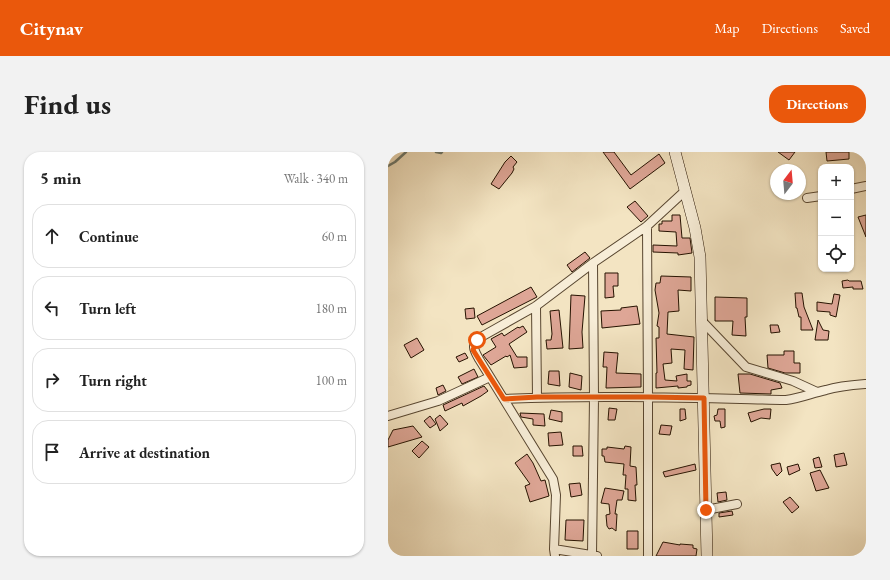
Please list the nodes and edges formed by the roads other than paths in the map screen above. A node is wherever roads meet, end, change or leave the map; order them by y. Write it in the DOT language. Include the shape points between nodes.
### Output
graph roads {
  1 [pos="675,152"];
  2 [pos="866,186"];
  3 [pos="854,189"];
  4 [pos="686,190"];
  5 [pos="818,196"];
  6 [pos="807,198"];
  7 [pos="647,226"];
  8 [pos="593,263"];
  9 [pos="536,306"];
  10 [pos="702,321"];
  11 [pos="490,377"];
  12 [pos="866,384"];
  13 [pos="817,392"];
  14 [pos="537,397"];
  15 [pos="648,397"];
  16 [pos="594,398"];
  17 [pos="704,398"];
  18 [pos="504,399"];
  19 [pos="388,416"];
  20 [pos="737,504"];
  21 [pos="706,510"];
  22 [pos="555,552"];
  23 [pos="594,555"];
  24 [pos="648,556"];
  25 [pos="707,556"];
  1 -- 4 [label="street"];
  2 -- 3 [label="street"];
  4 -- 7 [label="street"];
  4 -- 10 [label="street" via="700,257"];
  5 -- 6 [label="street"];
  7 -- 8 [label="street"];
  7 -- 15 [label="street"];
  8 -- 9 [label="street"];
  8 -- 16 [label="street"];
  9 -- 11 [label="street" via="477,340 473,350"];
  9 -- 14 [label="street"];
  10 -- 13 [label="street" via="746,367 793,381"];
  10 -- 17 [label="street"];
  11 -- 18 [label="street"];
  11 -- 19 [label="street" via="438,401"];
  12 -- 13 [label="street"];
  13 -- 17 [label="street" via="798,399 786,400"];
  14 -- 16 [label="street"];
  14 -- 18 [label="street"];
  15 -- 16 [label="street"];
  15 -- 17 [label="street"];
  15 -- 24 [label="street"];
  16 -- 23 [label="street"];
  17 -- 21 [label="street"];
  18 -- 22 [label="street" via="554,479"];
  20 -- 21 [label="street"];
  21 -- 25 [label="street"];
  22 -- 23 [label="street"];
}
